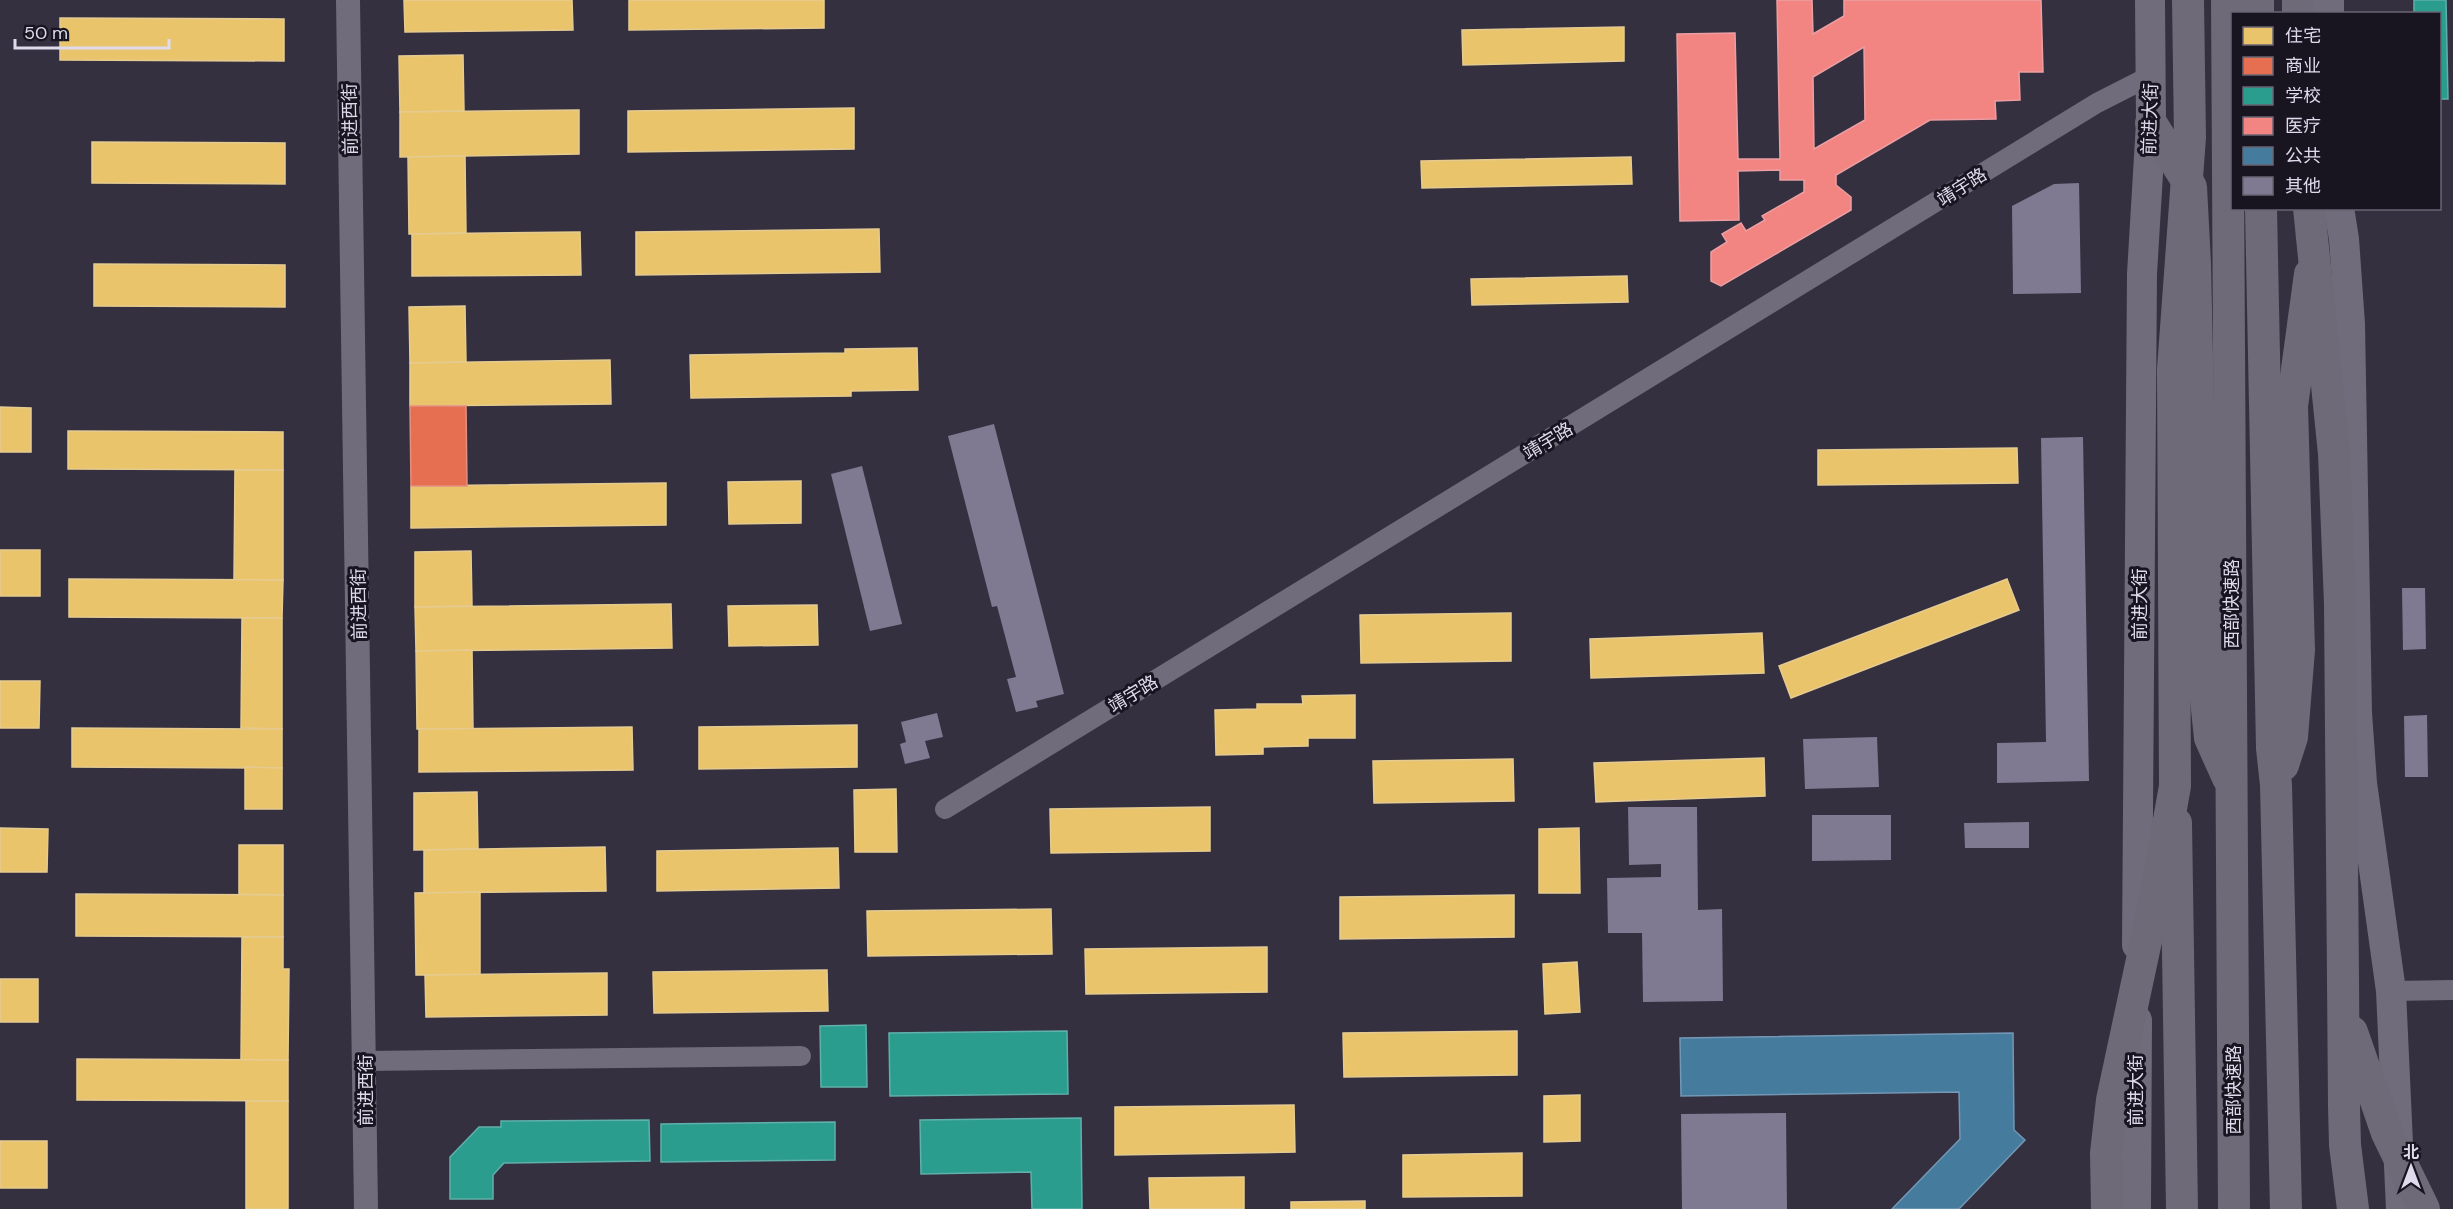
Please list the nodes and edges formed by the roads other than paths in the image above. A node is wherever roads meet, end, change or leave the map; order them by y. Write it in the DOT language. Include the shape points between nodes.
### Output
graph roads {
  1 [pos="348,0"];
  2 [pos="2150,0"];
  3 [pos="2188,0"];
  4 [pos="2227,0"];
  5 [pos="2152,75"];
  6 [pos="2151,123"];
  7 [pos="2261,210"];
  8 [pos="2309,210"];
  9 [pos="2319,210"];
  10 [pos="2339,210"];
  11 [pos="2276,785"];
  12 [pos="2175,786"];
  13 [pos="2233,787"];
  14 [pos="945,809"];
  15 [pos="2453,990"];
  16 [pos="2391,991"];
  17 [pos="2342,1001"];
  18 [pos="801,1056"];
  19 [pos="366,1061"];
  20 [pos="366,1209"];
  21 [pos="2107,1209"];
  22 [pos="2136,1209"];
  23 [pos="2182,1209"];
  24 [pos="2234,1209"];
  25 [pos="2286,1209"];
  26 [pos="2353,1209"];
  27 [pos="2401,1209"];
  28 [pos="2424,1209"];
  1 -- 19 [label="street, 前进西街"];
  2 -- 5 [label="main road, 前进大街"];
  3 -- 12 [label="highway, bridge" via="2190,137 2174,369"];
  4 -- 13 [label="highway, 西部快速路"];
  5 -- 6 [label="main road, 前进大街"];
  5 -- 14 [label="street, 靖宇路" via="2097,103"];
  6 -- 13 [label="highway" via="2191,187 2204,680 2210,738"];
  6 -- 22 [label="main road, 前进大街" via="2142,273"];
  7 -- 11 [label="highway, 西部快速路" via="2272,748"];
  8 -- 17 [label="highway, bridge" via="2334,454 2340,604"];
  9 -- 11 [label="highway" via="2292,406 2299,650 2292,737"];
  10 -- 16 [label="main road" via="2349,324 2357,713 2362,783"];
  11 -- 25 [label="highway, 西部快速路"];
  12 -- 21 [label="highway, bridge" via="2112,1100 2106,1153"];
  12 -- 23 [label="highway, bridge"];
  13 -- 24 [label="highway, 西部快速路"];
  15 -- 16 [label="street"];
  16 -- 27 [label="main road"];
  17 -- 26 [label="highway, bridge" via="2344,1145"];
  17 -- 28 [label="highway, bridge" via="2386,1133"];
  18 -- 19 [label="street"];
  19 -- 20 [label="street, 前进西街"];
}
